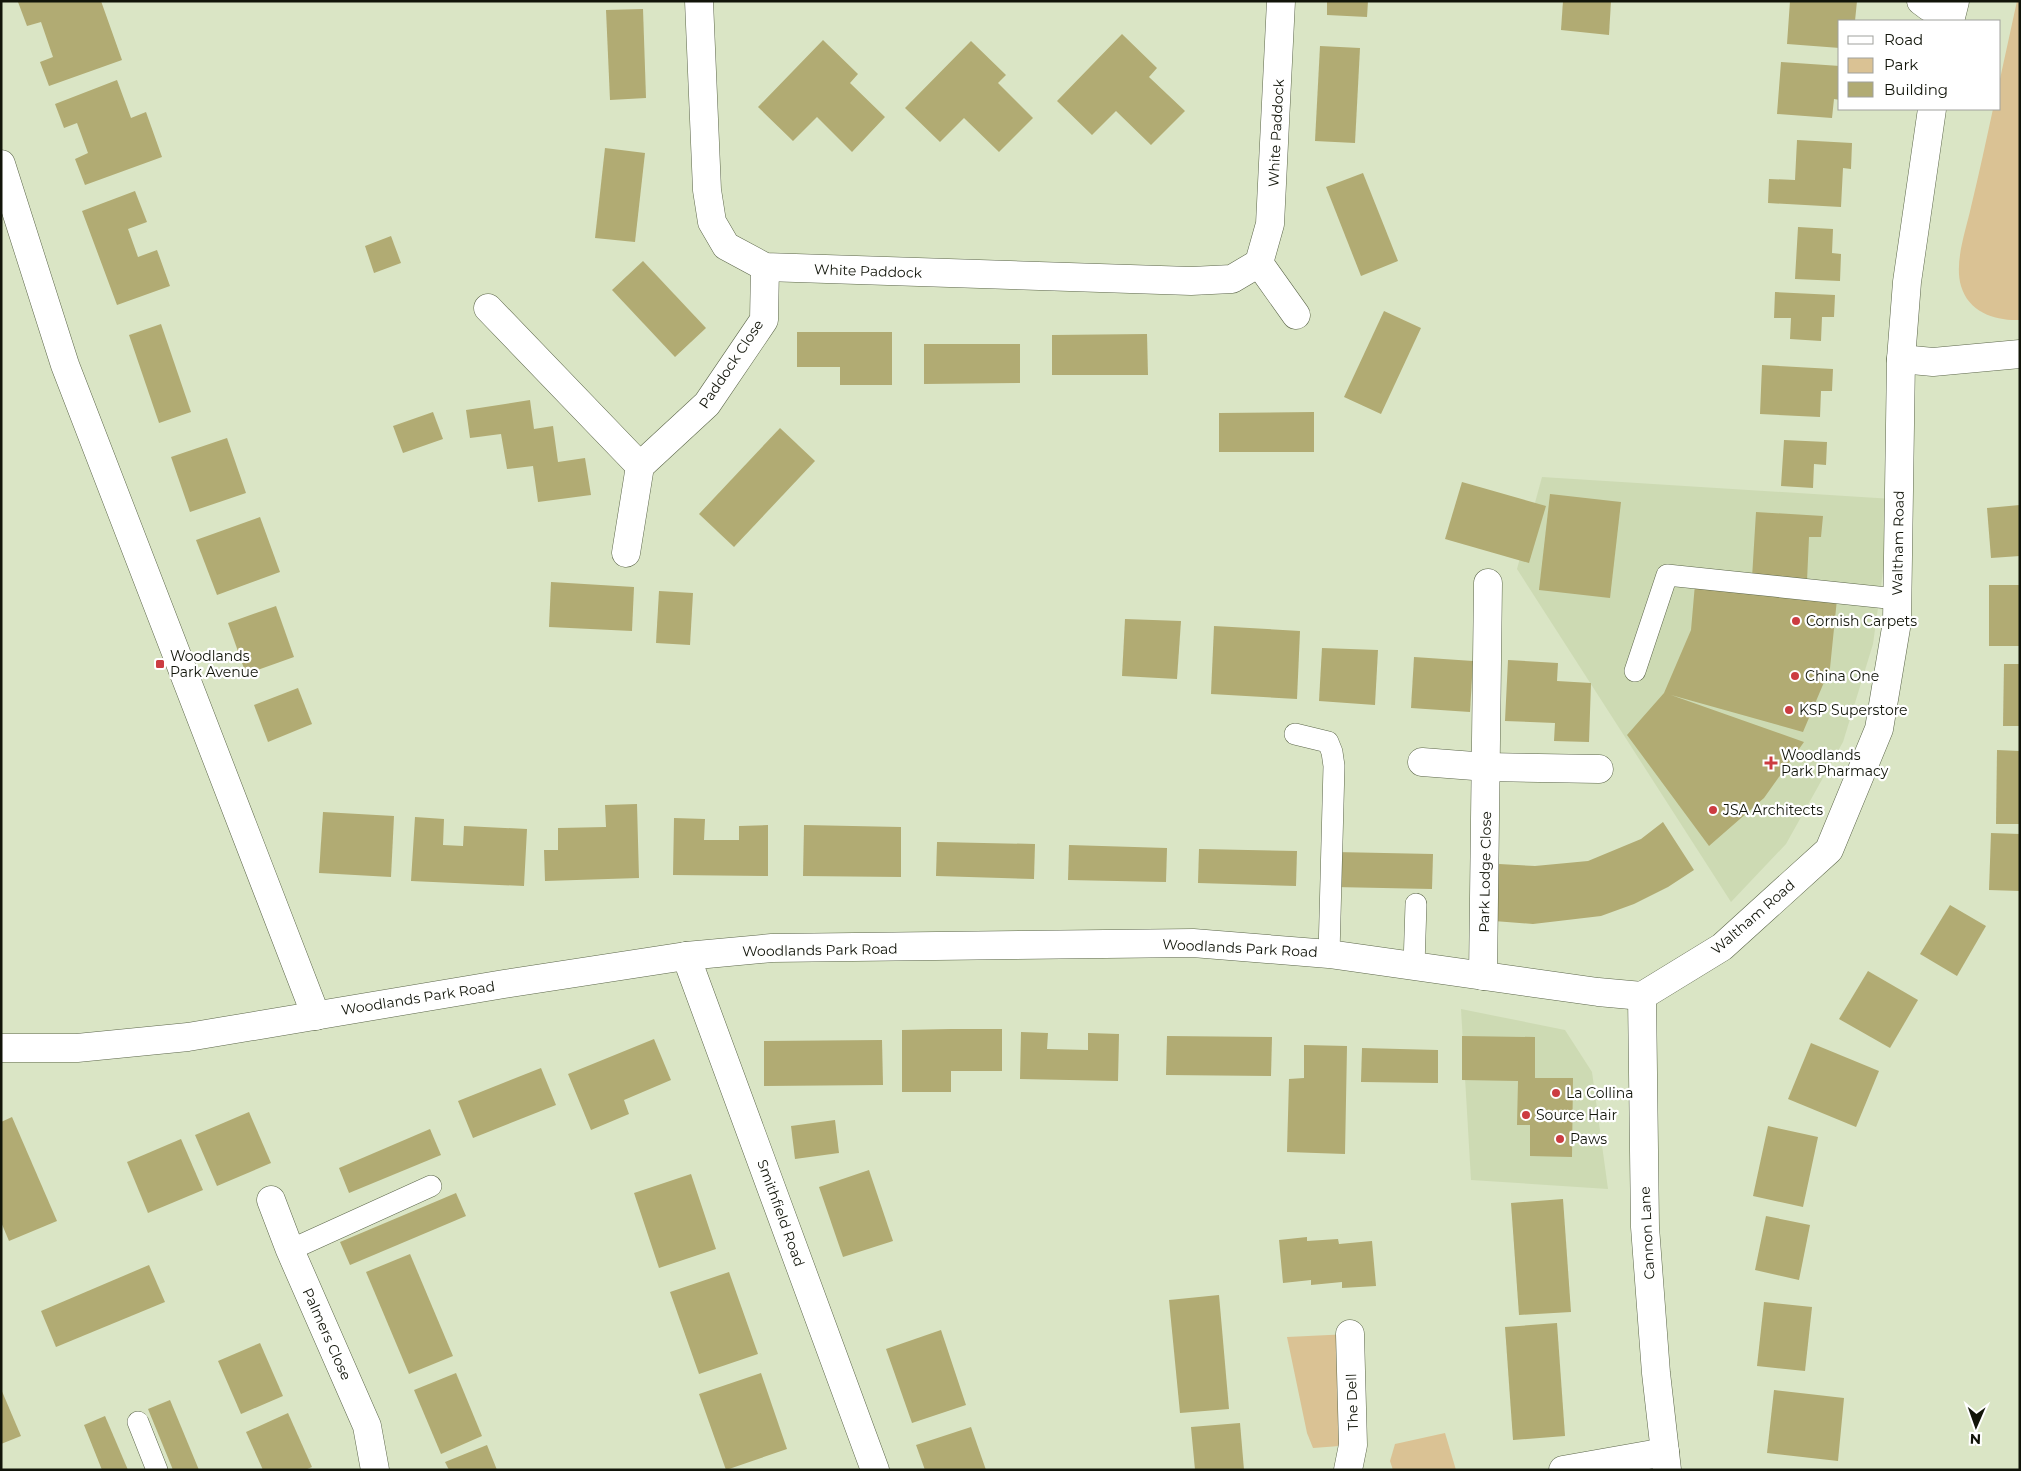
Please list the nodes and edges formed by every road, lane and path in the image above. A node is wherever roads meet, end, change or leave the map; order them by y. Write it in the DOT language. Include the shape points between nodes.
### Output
graph roads {
  1 [pos="699,1"];
  2 [pos="1281,1"];
  3 [pos="1921,1"];
  4 [pos="1952,12"];
  5 [pos="1932,110"];
  6 [pos="1,164"];
  7 [pos="1259,263"];
  8 [pos="765,267"];
  9 [pos="488,308"];
  10 [pos="1296,316"];
  11 [pos="2020,354"];
  12 [pos="1901,359"];
  13 [pos="640,466"];
  14 [pos="626,554"];
  15 [pos="1488,583"];
  16 [pos="1897,599"];
  17 [pos="1635,671"];
  18 [pos="1295,734"];
  19 [pos="1422,762"];
  20 [pos="1487,767"];
  21 [pos="1600,769"];
  22 [pos="1416,904"];
  23 [pos="1329,954"];
  24 [pos="686,956"];
  25 [pos="1414,966"];
  26 [pos="1483,976"];
  27 [pos="1642,996"];
  28 [pos="316,1016"];
  29 [pos="1,1048"];
  30 [pos="432,1186"];
  31 [pos="271,1200"];
  32 [pos="290,1250"];
  33 [pos="1350,1334"];
  34 [pos="138,1422"];
  35 [pos="1666,1461"];
  36 [pos="157,1470"];
  37 [pos="375,1470"];
  38 [pos="875,1470"];
  39 [pos="1348,1470"];
  40 [pos="1563,1470"];
  1 -- 8 [label="street, White Paddock" via="707,190 712,222 726,246"];
  2 -- 7 [label="street, White Paddock" via="1270,224"];
  3 -- 4 [label="street" via="1929,7"];
  5 -- 12 [label="street, Waltham Road" via="1907,282"];
  6 -- 28 [label="street" via="65,365"];
  7 -- 8 [label="street, White Paddock" via="1232,279 1191,282"];
  7 -- 10 [label="street"];
  8 -- 13 [label="street, Paddock Close" via="764,320 707,404"];
  9 -- 13 [label="street"];
  11 -- 12 [label="street" via="1933,362"];
  12 -- 16 [label="street, Waltham Road"];
  13 -- 14 [label="street"];
  15 -- 20 [label="street, Park Lodge Close"];
  16 -- 17 [label="lane" via="1667,575"];
  16 -- 27 [label="street, Waltham Road" via="1897,622 1879,729 1829,850 1722,947"];
  18 -- 23 [label="lane" via="1328,742 1332,752"];
  19 -- 20 [label="street"];
  20 -- 21 [label="street"];
  20 -- 26 [label="street, Park Lodge Close"];
  22 -- 25 [label="lane"];
  23 -- 24 [label="street, Woodlands Park Road" via="1193,943 772,948"];
  23 -- 25 [label="street, Woodlands Park Road"];
  24 -- 28 [label="street, Woodlands Park Road"];
  24 -- 38 [label="street, Smithfield Road"];
  25 -- 26 [label="street, Woodlands Park Road"];
  26 -- 27 [label="street, Woodlands Park Road"];
  27 -- 35 [label="street, Cannon Lane" via="1645,1227"];
  28 -- 29 [label="street, Woodlands Park Road" via="178,1038 77,1048"];
  30 -- 32 [label="lane"];
  31 -- 32 [label="street, Palmers Close"];
  32 -- 37 [label="street, Palmers Close" via="367,1426"];
  33 -- 39 [label="street, The Dell" via="1353,1445"];
  34 -- 36 [label="lane"];
  35 -- 40 [label="street"];
}
